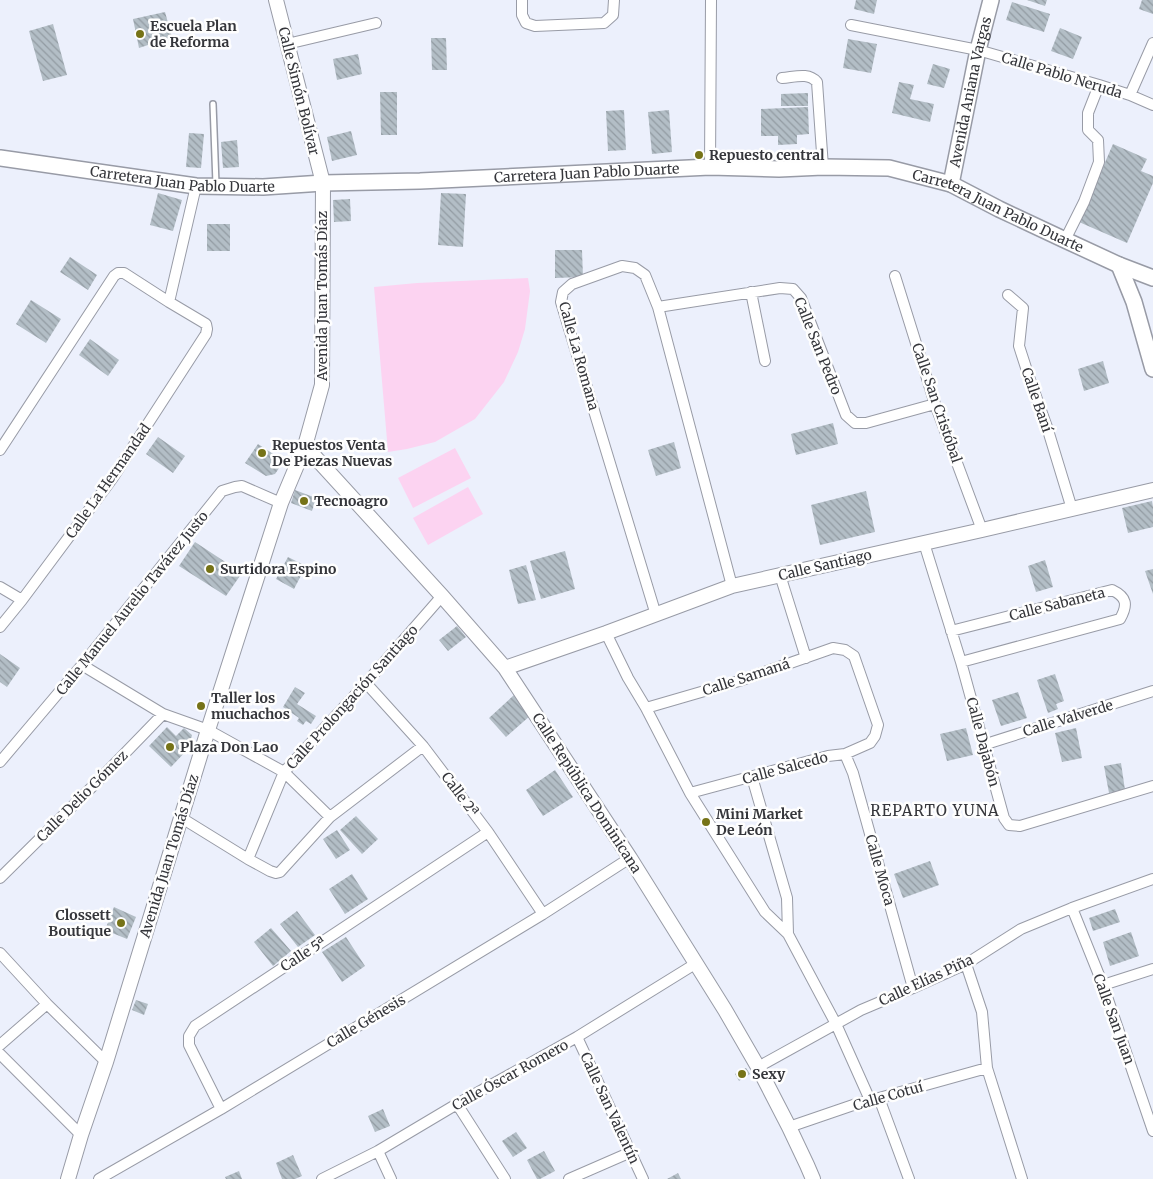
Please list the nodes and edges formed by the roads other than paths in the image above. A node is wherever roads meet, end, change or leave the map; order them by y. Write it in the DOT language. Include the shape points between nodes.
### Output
graph roads {
  1 [pos="276,0"];
  2 [pos="522,0"];
  3 [pos="614,0"];
  4 [pos="711,0"];
  5 [pos="991,0"];
  6 [pos="376,23"];
  7 [pos="851,25"];
  8 [pos="1153,43"];
  9 [pos="287,44"];
  10 [pos="978,50"];
  11 [pos="782,78"];
  12 [pos="1099,85"];
  13 [pos="1130,96"];
  14 [pos="213,104"];
  15 [pos="1153,105"];
  16 [pos="0,158"];
  17 [pos="710,167"];
  18 [pos="823,167"];
  19 [pos="323,183"];
  20 [pos="951,184"];
  21 [pos="196,186"];
  22 [pos="216,187"];
  23 [pos="1066,240"];
  24 [pos="1118,265"];
  25 [pos="895,276"];
  26 [pos="1153,278"];
  27 [pos="751,292"];
  28 [pos="1008,295"];
  29 [pos="169,302"];
  30 [pos="658,307"];
  31 [pos="765,361"];
  32 [pos="1153,368"];
  33 [pos="935,404"];
  34 [pos="305,446"];
  35 [pos="0,450"];
  36 [pos="1153,490"];
  37 [pos="281,503"];
  38 [pos="1072,509"];
  39 [pos="982,530"];
  40 [pos="924,543"];
  41 [pos="780,575"];
  42 [pos="732,586"];
  43 [pos="0,587"];
  44 [pos="442,596"];
  45 [pos="22,600"];
  46 [pos="656,615"];
  47 [pos="0,627"];
  48 [pos="952,631"];
  49 [pos="606,633"];
  50 [pos="806,658"];
  51 [pos="961,662"];
  52 [pos="82,665"];
  53 [pos="505,668"];
  54 [pos="366,683"];
  55 [pos="1153,691"];
  56 [pos="646,708"];
  57 [pos="163,714"];
  58 [pos="208,730"];
  59 [pos="875,736"];
  60 [pos="983,745"];
  61 [pos="423,746"];
  62 [pos="845,754"];
  63 [pos="0,762"];
  64 [pos="284,772"];
  65 [pos="752,777"];
  66 [pos="1153,786"];
  67 [pos="690,793"];
  68 [pos="180,817"];
  69 [pos="330,817"];
  70 [pos="488,832"];
  71 [pos="630,858"];
  72 [pos="248,859"];
  73 [pos="0,878"];
  74 [pos="1153,879"];
  75 [pos="1072,908"];
  76 [pos="543,914"];
  77 [pos="788,934"];
  78 [pos="0,953"];
  79 [pos="696,964"];
  80 [pos="966,964"];
  81 [pos="1153,969"];
  82 [pos="1102,985"];
  83 [pos="913,988"];
  84 [pos="47,1004"];
  85 [pos="836,1024"];
  86 [pos="577,1037"];
  87 [pos="0,1045"];
  88 [pos="0,1054"];
  89 [pos="106,1062"];
  90 [pos="758,1067"];
  91 [pos="987,1068"];
  92 [pos="875,1099"];
  93 [pos="457,1104"];
  94 [pos="221,1109"];
  95 [pos="789,1127"];
  96 [pos="1153,1131"];
  97 [pos="81,1135"];
  98 [pos="378,1151"];
  99 [pos="631,1152"];
  100 [pos="68,1179"];
  101 [pos="99,1179"];
  102 [pos="322,1179"];
  103 [pos="391,1179"];
  104 [pos="505,1179"];
  105 [pos="570,1179"];
  106 [pos="643,1179"];
  107 [pos="813,1179"];
  108 [pos="909,1179"];
  109 [pos="1022,1179"];
  1 -- 9 [label="street, Calle Simón Bolívar"];
  2 -- 3 [label="street" via="522,15 526,23 535,26 604,22 613,15"];
  4 -- 17 [label="street"];
  5 -- 10 [label="main road, Avenida Aniana Vargas"];
  6 -- 9 [label="street"];
  7 -- 10 [label="street, Calle Pablo Neruda"];
  8 -- 13 [label="street"];
  9 -- 19 [label="street, Calle Simón Bolívar"];
  10 -- 12 [label="street, Calle Pablo Neruda"];
  10 -- 20 [label="main road, Avenida Aniana Vargas"];
  11 -- 18 [label="street" via="807,75 817,82"];
  12 -- 13 [label="street, Calle Pablo Neruda"];
  12 -- 23 [label="street" via="1088,113 1088,130 1098,140 1099,162"];
  13 -- 15 [label="street, Calle Pablo Neruda"];
  14 -- 22 [label="lane"];
  16 -- 21 [label="main road, Carretera Juan Pablo Duarte"];
  17 -- 18 [label="main road, Carretera Juan Pablo Duarte"];
  17 -- 19 [label="main road, Carretera Juan Pablo Duarte"];
  18 -- 20 [label="main road, Carretera Juan Pablo Duarte" via="889,168"];
  19 -- 22 [label="main road, Carretera Juan Pablo Duarte"];
  19 -- 34 [label="street, Avenida Juan Tomás Díaz" via="322,385"];
  20 -- 23 [label="main road, Carretera Juan Pablo Duarte"];
  21 -- 22 [label="main road, Carretera Juan Pablo Duarte"];
  21 -- 29 [label="street"];
  23 -- 24 [label="main road, Carretera Juan Pablo Duarte"];
  24 -- 26 [label="main road, Carretera Juan Pablo Duarte"];
  24 -- 32 [label="main road" via="1134,302"];
  25 -- 33 [label="street, Calle San Cristóbal"];
  27 -- 30 [label="street, Calle San Pedro"];
  27 -- 31 [label="street"];
  27 -- 33 [label="street, Calle San Pedro" via="793,289 801,298 846,416 855,424 866,424"];
  28 -- 38 [label="street, Calle Baní" via="1023,308 1019,346"];
  29 -- 35 [label="street" via="124,273 114,276"];
  29 -- 45 [label="street, Calle La Hermandad" via="206,324 206,334 112,479"];
  30 -- 42 [label="street, Calle La Romana"];
  30 -- 46 [label="street, Calle La Romana" via="645,275 635,268 622,266 572,284 563,292 561,302"];
  33 -- 39 [label="street, Calle San Cristóbal"];
  34 -- 37 [label="street, Avenida Juan Tomás Díaz"];
  34 -- 44 [label="street, Calle República Dominicana"];
  36 -- 38 [label="street, Calle Santiago"];
  37 -- 52 [label="street, Calle Manuel Aurelio Tavárez Justo" via="242,486 222,491"];
  37 -- 58 [label="street, Avenida Juan Tomás Díaz"];
  38 -- 39 [label="street, Calle Santiago"];
  39 -- 40 [label="street, Calle Santiago"];
  40 -- 41 [label="street, Calle Santiago"];
  40 -- 48 [label="street, Calle Dajabón"];
  41 -- 42 [label="street, Calle Santiago"];
  41 -- 50 [label="street"];
  42 -- 46 [label="street, Calle Santiago"];
  43 -- 45 [label="street"];
  44 -- 53 [label="street, Calle República Dominicana"];
  44 -- 54 [label="street, Calle Prolongación Santiago"];
  45 -- 47 [label="street, Calle La Hermandad"];
  46 -- 49 [label="street, Calle Santiago"];
  48 -- 51 [label="street, Calle Dajabón"];
  48 -- 51 [label="street, Calle Sabaneta" via="1112,590 1125,601 1125,610 1120,618"];
  49 -- 53 [label="street, Calle Santiago"];
  49 -- 56 [label="street"];
  50 -- 56 [label="street, Calle Samaná"];
  50 -- 59 [label="street, Calle Samaná" via="833,648 854,656 878,725"];
  51 -- 60 [label="street, Calle Dajabón"];
  52 -- 57 [label="street"];
  52 -- 63 [label="street, Calle Manuel Aurelio Tavárez Justo"];
  53 -- 71 [label="street, Calle República Dominicana"];
  54 -- 61 [label="street, Calle 2ª"];
  54 -- 64 [label="street, Calle Prolongación Santiago"];
  55 -- 60 [label="street, Calle Valverde"];
  56 -- 67 [label="street"];
  57 -- 58 [label="street"];
  57 -- 73 [label="street, Calle Delio Gómez"];
  58 -- 64 [label="street"];
  58 -- 68 [label="street, Avenida Juan Tomás Díaz"];
  59 -- 62 [label="street, Calle Salcedo" via="870,743"];
  60 -- 66 [label="street, Calle Dajabón" via="1004,818 1009,825 1020,826"];
  61 -- 69 [label="street"];
  61 -- 70 [label="street, Calle 2ª"];
  62 -- 65 [label="street, Calle Salcedo"];
  62 -- 83 [label="street, Calle Moca"];
  64 -- 69 [label="street"];
  64 -- 72 [label="street, Calle Prolongación Santiago"];
  65 -- 67 [label="street, Calle Salcedo"];
  65 -- 77 [label="street" via="787,898"];
  67 -- 77 [label="street" via="765,912"];
  68 -- 72 [label="street"];
  68 -- 89 [label="street, Avenida Juan Tomás Díaz"];
  69 -- 72 [label="street" via="280,872 270,871"];
  70 -- 76 [label="street, Calle 2ª"];
  70 -- 94 [label="street, Calle 5ª" via="194,1026 189,1045"];
  71 -- 76 [label="street, Calle Génesis"];
  71 -- 79 [label="street, Calle República Dominicana"];
  74 -- 75 [label="street, Calle Elías Piña"];
  75 -- 80 [label="street, Calle Elías Piña" via="1021,929"];
  75 -- 82 [label="street, Calle San Juan"];
  76 -- 94 [label="street, Calle Génesis"];
  77 -- 85 [label="street"];
  78 -- 84 [label="street"];
  79 -- 86 [label="street, Calle Óscar Romero"];
  79 -- 90 [label="street, Calle República Dominicana"];
  80 -- 83 [label="street, Calle Elías Piña"];
  80 -- 91 [label="street" via="982,1012"];
  81 -- 82 [label="street"];
  82 -- 96 [label="street, Calle San Juan"];
  83 -- 85 [label="street, Calle Elías Piña"];
  84 -- 87 [label="street"];
  84 -- 89 [label="street"];
  85 -- 90 [label="street, Calle Elías Piña"];
  85 -- 92 [label="street"];
  86 -- 93 [label="street, Calle Óscar Romero"];
  86 -- 99 [label="street, Calle San Valentín"];
  88 -- 97 [label="street"];
  89 -- 97 [label="street, Avenida Juan Tomás Díaz"];
  90 -- 95 [label="street, Calle República Dominicana"];
  91 -- 92 [label="street, Calle Cotuí"];
  91 -- 109 [label="street"];
  92 -- 95 [label="street, Calle Cotuí"];
  92 -- 108 [label="street"];
  93 -- 98 [label="street, Calle Óscar Romero"];
  93 -- 104 [label="street"];
  94 -- 101 [label="street, Calle Génesis"];
  95 -- 107 [label="street, Calle República Dominicana"];
  97 -- 100 [label="street, Avenida Juan Tomás Díaz"];
  98 -- 102 [label="street, Calle Óscar Romero"];
  98 -- 103 [label="street"];
  99 -- 105 [label="street"];
  99 -- 106 [label="street, Calle San Valentín"];
}
